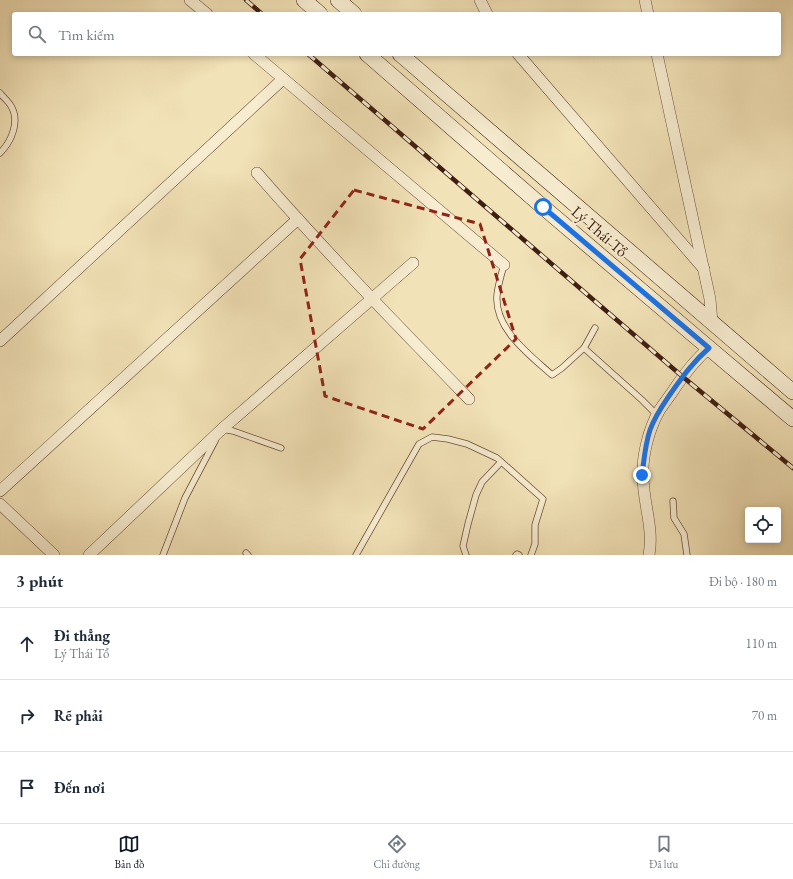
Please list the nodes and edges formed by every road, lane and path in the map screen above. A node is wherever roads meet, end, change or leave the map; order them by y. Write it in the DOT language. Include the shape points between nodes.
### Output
graph roads {
  1 [pos="190,0"];
  2 [pos="304,0"];
  3 [pos="338,0"];
  4 [pos="480,0"];
  5 [pos="645,0"];
  6 [pos="205,12"];
  7 [pos="318,12"];
  8 [pos="352,12"];
  9 [pos="486,12"];
  10 [pos="648,12"];
  11 [pos="256,56"];
  12 [pos="369,56"];
  13 [pos="402,56"];
  14 [pos="520,56"];
  15 [pos="657,56"];
  16 [pos="284,79"];
  17 [pos="0,93"];
  18 [pos="0,153"];
  19 [pos="257,173"];
  20 [pos="557,189"];
  21 [pos="543,207"];
  22 [pos="298,220"];
  23 [pos="413,263"];
  24 [pos="504,265"];
  25 [pos="704,269"];
  26 [pos="372,299"];
  27 [pos="712,322"];
  28 [pos="595,328"];
  29 [pos="0,341"];
  30 [pos="584,348"];
  31 [pos="709,348"];
  32 [pos="791,391"];
  33 [pos="469,399"];
  34 [pos="776,405"];
  35 [pos="657,415"];
  36 [pos="793,419"];
  37 [pos="222,428"];
  38 [pos="281,448"];
  39 [pos="501,462"];
  40 [pos="0,491"];
  41 [pos="673,500"];
  42 [pos="0,504"];
  43 [pos="54,555"];
  44 [pos="89,555"];
  45 [pos="163,555"];
  46 [pos="356,555"];
  47 [pos="466,555"];
  48 [pos="531,555"];
  49 [pos="649,555"];
  50 [pos="687,555"];
  1 -- 6 [label="street"];
  2 -- 7 [label="main road"];
  3 -- 8 [label="main road"];
  4 -- 9 [label="street"];
  5 -- 10 [label="street"];
  11 -- 16 [label="street"];
  12 -- 21 [label="main road, Lý Thái Tổ"];
  13 -- 20 [label="main road, Lý Thái Tổ"];
  14 -- 25 [label="street"];
  15 -- 25 [label="street"];
  16 -- 24 [label="street"];
  16 -- 29 [label="street"];
  17 -- 18 [label="lane" via="11,106 15,116 10,141"];
  19 -- 22 [label="street"];
  20 -- 21 [label="main road"];
  20 -- 27 [label="main road, Lý Thái Tổ"];
  21 -- 31 [label="main road, Lý Thái Tổ"];
  22 -- 26 [label="street"];
  22 -- 40 [label="street"];
  23 -- 26 [label="street"];
  24 -- 30 [label="lane" via="497,294 497,309 500,318 519,345 552,375"];
  25 -- 27 [label="street"];
  26 -- 33 [label="street"];
  26 -- 37 [label="street"];
  27 -- 32 [label="main road, Lý Thái Tổ"];
  28 -- 30 [label="lane"];
  30 -- 35 [label="lane"];
  31 -- 34 [label="main road, Lý Thái Tổ"];
  31 -- 35 [label="street" via="683,377"];
  32 -- 34 [label="main road"];
  34 -- 36 [label="main road, Lý Thái Tổ"];
  35 -- 49 [label="street" via="645,447 642,475 650,524"];
  37 -- 38 [label="lane"];
  37 -- 44 [label="street"];
  37 -- 45 [label="lane" via="185,498"];
  39 -- 46 [label="lane" via="467,444 448,439 432,437 419,444"];
  39 -- 47 [label="lane" via="482,482 476,495 463,546"];
  39 -- 48 [label="lane" via="543,499 535,525 535,544"];
  41 -- 50 [label="lane" via="674,518 684,534"];
  42 -- 43 [label="street"];
}
